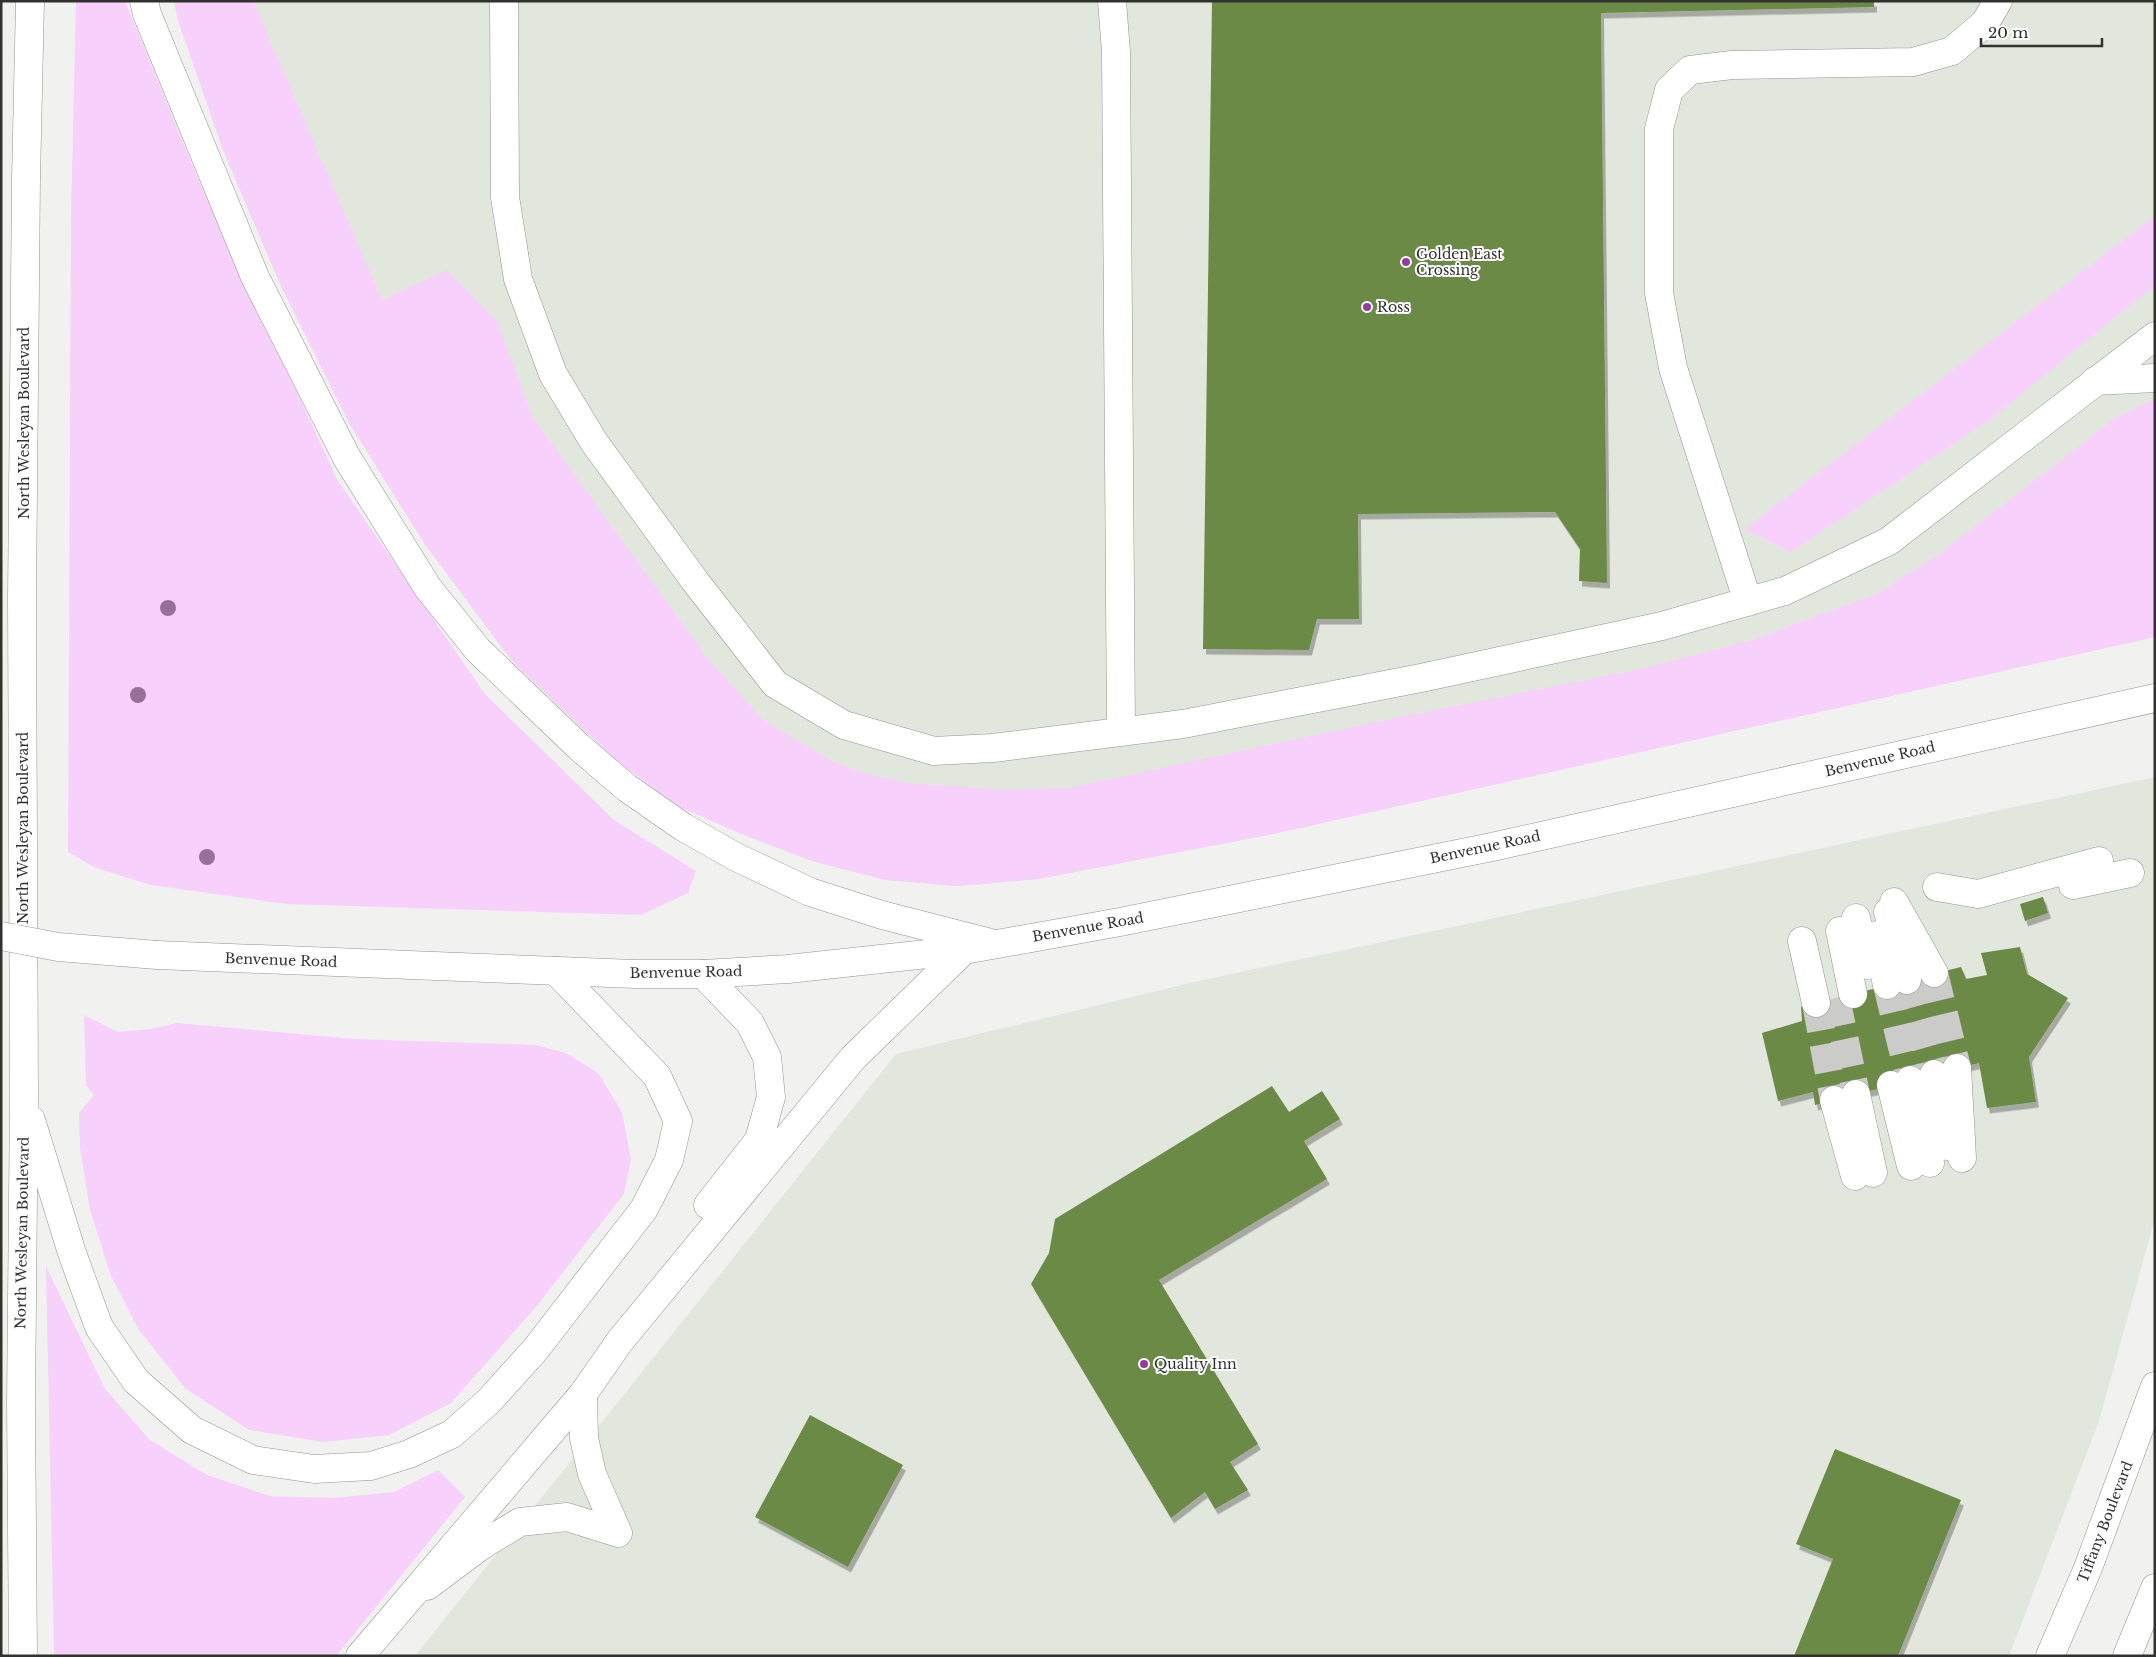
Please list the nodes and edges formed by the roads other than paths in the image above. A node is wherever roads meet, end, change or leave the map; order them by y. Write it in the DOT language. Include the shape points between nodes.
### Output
graph roads {
  1 [pos="30,1"];
  2 [pos="144,1"];
  3 [pos="504,1"];
  4 [pos="1112,1"];
  5 [pos="1998,1"];
  6 [pos="1,293"];
  7 [pos="24,306"];
  8 [pos="2155,336"];
  9 [pos="2155,378"];
  10 [pos="2095,381"];
  11 [pos="1748,602"];
  12 [pos="2155,698"];
  13 [pos="1121,732"];
  14 [pos="2099,861"];
  15 [pos="2130,873"];
  16 [pos="1937,887"];
  17 [pos="1978,894"];
  18 [pos="1853,920"];
  19 [pos="1,936"];
  20 [pos="995,944"];
  21 [pos="964,950"];
  22 [pos="556,971"];
  23 [pos="1934,973"];
  24 [pos="703,974"];
  25 [pos="1862,991"];
  26 [pos="1894,1084"];
  27 [pos="24,1095"];
  28 [pos="1910,1166"];
  29 [pos="620,1340"];
  30 [pos="2155,1386"];
  31 [pos="583,1394"];
  32 [pos="2155,1588"];
  33 [pos="406,1602"];
  34 [pos="23,1656"];
  35 [pos="360,1656"];
  36 [pos="2050,1656"];
  37 [pos="2127,1656"];
  1 -- 7 [label="main road, North Wesleyan Boulevard"];
  2 -- 20 [label="main road" via="255,277 347,458 428,588 478,650 579,748 627,788 690,831 810,892 882,915"];
  3 -- 13 [label="main road" via="505,196 518,279 553,374 594,442 775,684 844,725 934,751 993,748"];
  4 -- 13 [label="main road" via="1116,62"];
  5 -- 11 [label="main road" via="1985,23 1952,51 1913,62 1732,65 1690,70 1669,90 1659,130 1659,293 1673,368"];
  6 -- 7 [label="main road"];
  7 -- 27 [label="main road, North Wesleyan Boulevard"];
  8 -- 10 [label="main road"];
  9 -- 10 [label="main road"];
  10 -- 11 [label="main road" via="1889,541 1785,591"];
  11 -- 13 [label="main road" via="1662,626 1421,678 1183,724"];
  12 -- 20 [label="main road, Benvenue Road" via="1492,846 1120,922"];
  14 -- 17 [label="main road"];
  15 -- 17 [label="main road" via="2000,903"];
  16 -- 17 [label="main road"];
  18 -- 23 [label="main road"];
  18 -- 25 [label="main road"];
  18 -- 25 [label="main road"];
  18 -- 25 [label="main road"];
  19 -- 22 [label="main road, Benvenue Road, bridge" via="58,947 157,955"];
  20 -- 21 [label="main road, Benvenue Road"];
  21 -- 24 [label="main road, Benvenue Road" via="788,969"];
  21 -- 29 [label="main road" via="853,1058"];
  22 -- 24 [label="main road, Benvenue Road"];
  22 -- 27 [label="main road" via="657,1076 678,1121 670,1160 644,1209 535,1350 490,1401 452,1434 409,1454 371,1466 314,1469 253,1460 192,1430 136,1382 99,1326 72,1252"];
  24 -- 29 [label="main road" via="750,1023 767,1057 771,1097 759,1140 670,1254"];
  26 -- 28 [label="main road"];
  26 -- 28 [label="main road"];
  26 -- 28 [label="main road"];
  26 -- 28 [label="main road"];
  27 -- 34 [label="main road, North Wesleyan Boulevard"];
  29 -- 31 [label="main road"];
  30 -- 36 [label="main road, Tiffany Boulevard" via="2088,1568"];
  31 -- 33 [label="main road"];
  31 -- 33 [label="main road" via="584,1438 592,1474 618,1533 567,1517 520,1522 482,1545"];
  32 -- 37 [label="main road"];
  33 -- 35 [label="main road"];
}
